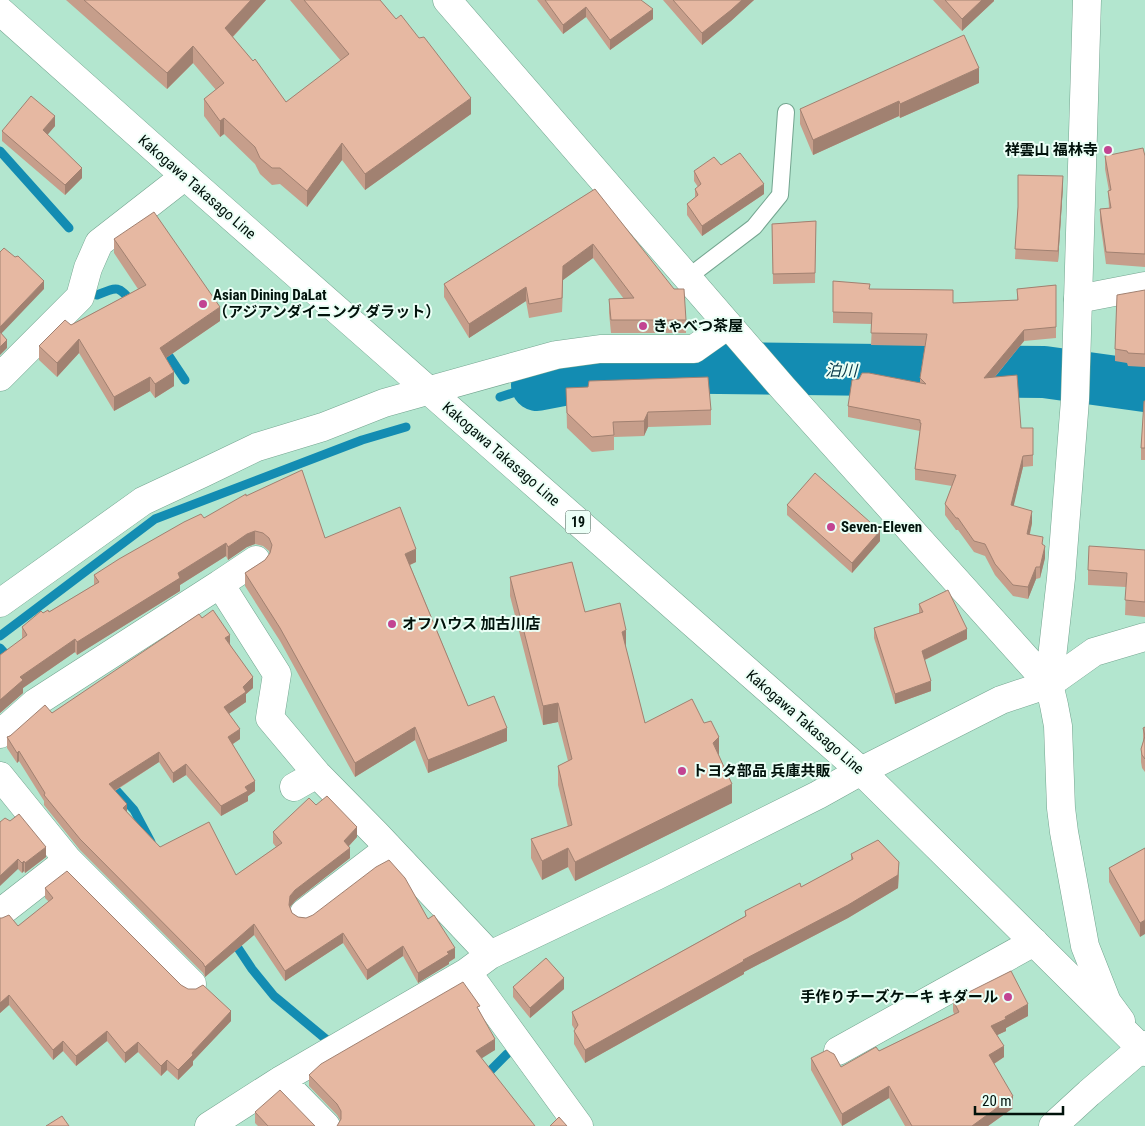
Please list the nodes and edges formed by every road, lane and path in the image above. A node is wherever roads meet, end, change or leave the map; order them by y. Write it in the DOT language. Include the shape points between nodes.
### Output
graph roads {
  1 [pos="447,0"];
  2 [pos="1087,0"];
  3 [pos="0,11"];
  4 [pos="786,112"];
  5 [pos="185,176"];
  6 [pos="687,278"];
  7 [pos="1145,286"];
  8 [pos="1078,299"];
  9 [pos="729,326"];
  10 [pos="0,378"];
  11 [pos="430,391"];
  12 [pos="256,560"];
  13 [pos="220,584"];
  14 [pos="0,603"];
  15 [pos="1145,637"];
  16 [pos="1048,684"];
  17 [pos="0,734"];
  18 [pos="861,771"];
  19 [pos="0,776"];
  20 [pos="389,848"];
  21 [pos="68,860"];
  22 [pos="0,913"];
  23 [pos="304,913"];
  24 [pos="1034,942"];
  25 [pos="490,955"];
  26 [pos="467,972"];
  27 [pos="192,984"];
  28 [pos="1144,1049"];
  29 [pos="838,1051"];
  30 [pos="281,1080"];
  31 [pos="209,1126"];
  32 [pos="326,1126"];
  33 [pos="579,1126"];
  34 [pos="1053,1126"];
  1 -- 6 [label="street"];
  2 -- 8 [label="street"];
  3 -- 5 [label="street, Kakogawa Takasago Line / 19"];
  4 -- 6 [label="lane" via="780,195 754,227"];
  5 -- 10 [label="street" via="99,243 80,297"];
  5 -- 11 [label="street, Kakogawa Takasago Line / 19"];
  6 -- 9 [label="street"];
  7 -- 8 [label="street"];
  8 -- 16 [label="street" via="1075,400 1061,578"];
  9 -- 11 [label="street" via="694,349 600,349 556,355"];
  9 -- 16 [label="street"];
  11 -- 14 [label="street" via="384,403 324,427 257,447 143,501"];
  11 -- 18 [label="street, Kakogawa Takasago Line / 19"];
  12 -- 13 [label="street"];
  13 -- 17 [label="street" via="35,703"];
  13 -- 20 [label="street" via="277,674 270,718 306,781"];
  15 -- 16 [label="street" via="1094,652"];
  16 -- 18 [label="street" via="1000,700"];
  16 -- 28 [label="street" via="1058,726 1064,832 1085,946 1106,1002"];
  18 -- 24 [label="street, Kakogawa Takasago Line / 19"];
  18 -- 25 [label="street" via="656,876"];
  19 -- 21 [label="street"];
  20 -- 23 [label="street"];
  20 -- 25 [label="street"];
  21 -- 22 [label="street"];
  21 -- 27 [label="street"];
  24 -- 28 [label="street, Kakogawa Takasago Line / 19"];
  24 -- 29 [label="street"];
  25 -- 26 [label="street"];
  26 -- 30 [label="street"];
  26 -- 33 [label="street"];
  28 -- 34 [label="street"];
  30 -- 31 [label="street"];
  30 -- 32 [label="street"];
}
